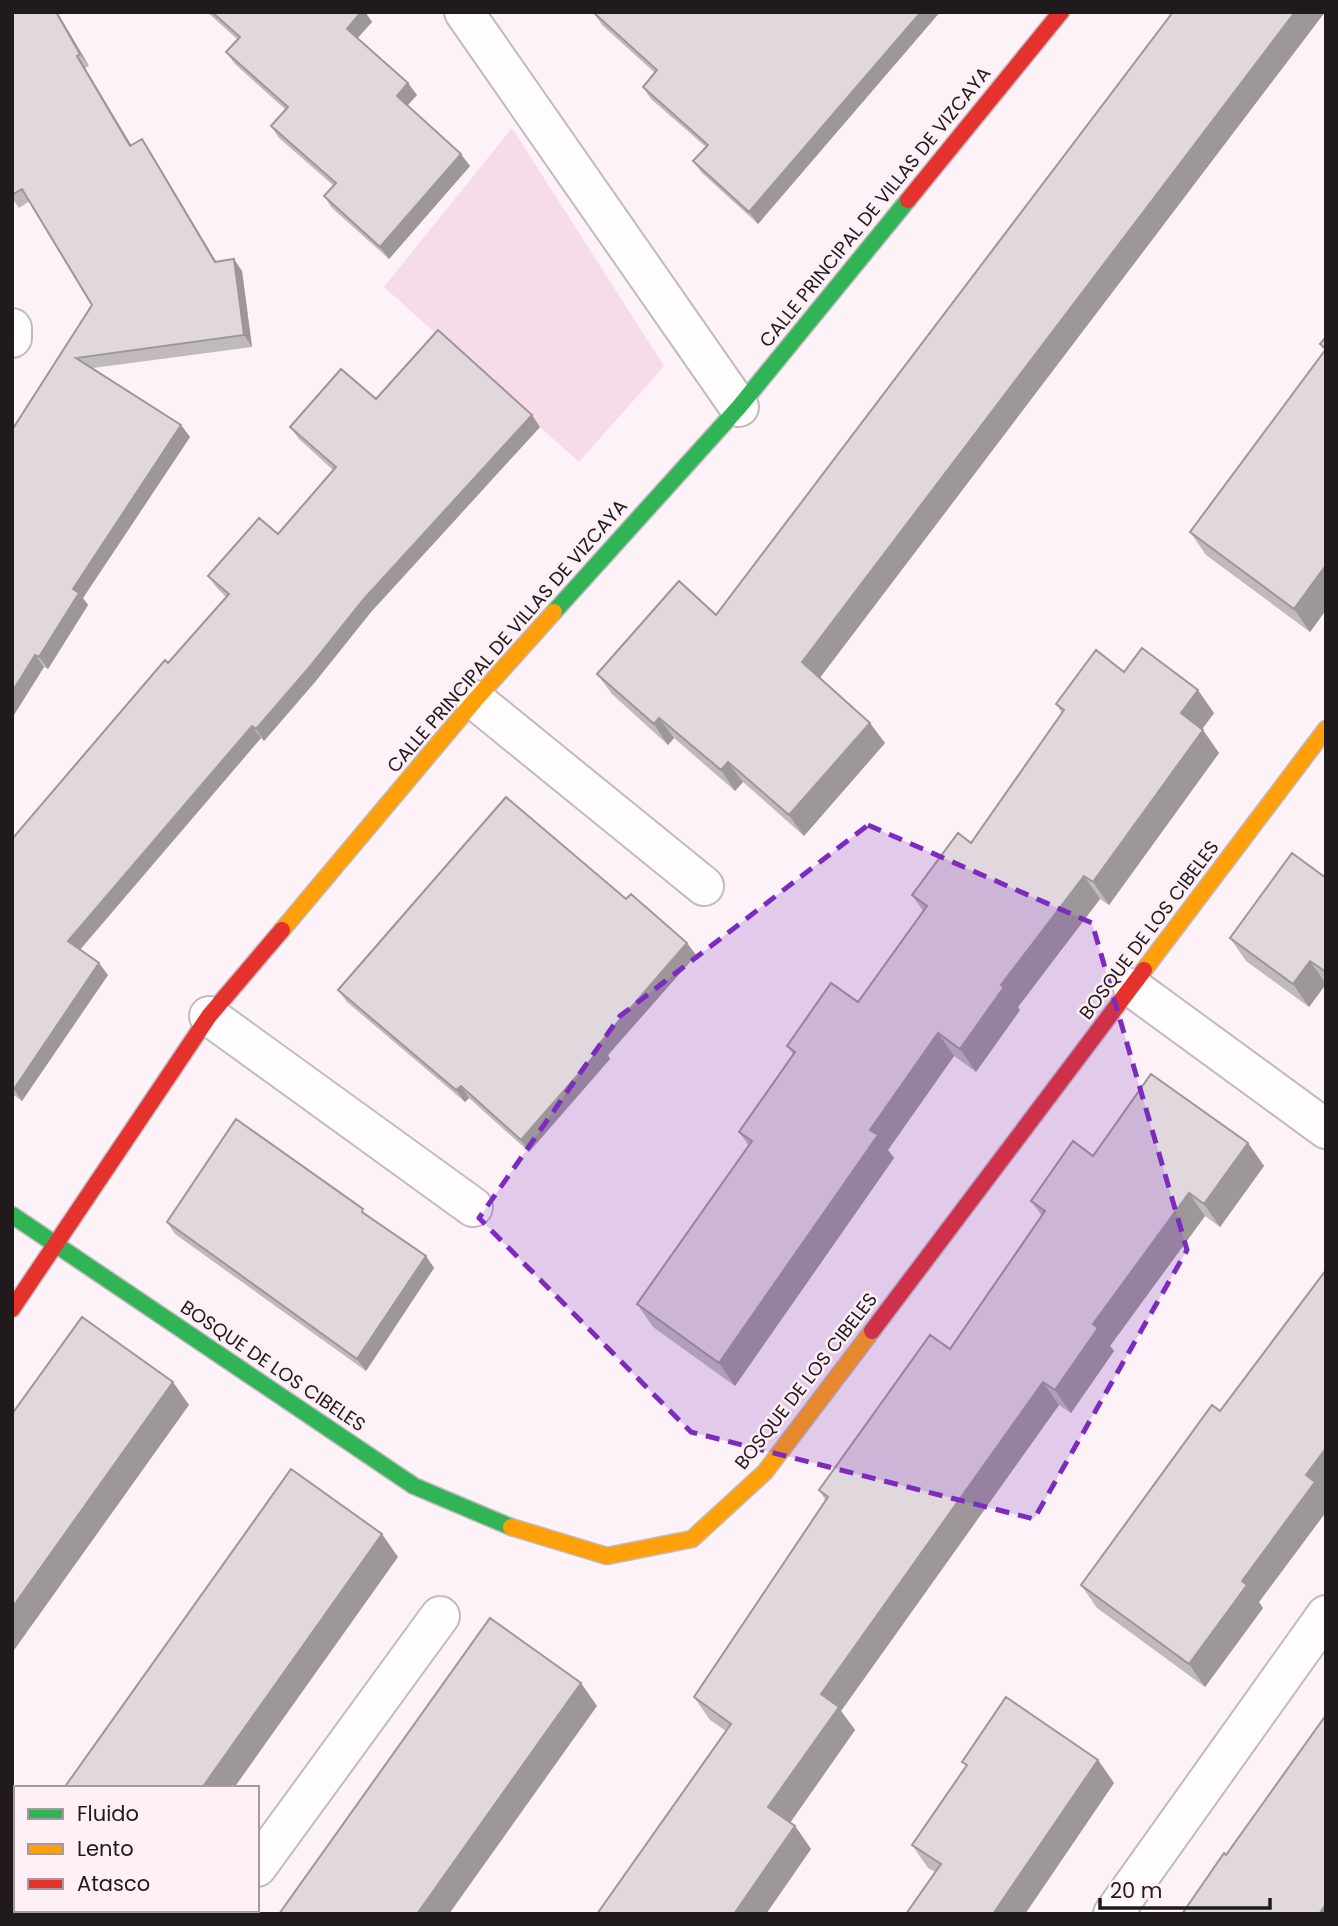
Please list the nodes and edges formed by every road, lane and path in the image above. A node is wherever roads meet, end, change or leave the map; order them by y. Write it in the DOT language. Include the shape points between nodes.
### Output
graph roads {
  1 [pos="464,12"];
  2 [pos="1061,12"];
  3 [pos="12,328"];
  4 [pos="12,338"];
  5 [pos="739,407"];
  6 [pos="475,700"];
  7 [pos="1326,729"];
  8 [pos="704,887"];
  9 [pos="1133,988"];
  10 [pos="209,1016"];
  11 [pos="1326,1129"];
  12 [pos="473,1207"];
  13 [pos="12,1214"];
  14 [pos="58,1245"];
  15 [pos="12,1309"];
  16 [pos="1326,1615"];
  17 [pos="440,1616"];
  18 [pos="259,1864"];
  19 [pos="1112,1914"];
  1 -- 5 [label="street"];
  2 -- 5 [label="street, CALLE PRINCIPAL DE VILLAS DE VIZCAYA"];
  3 -- 4 [label="street"];
  5 -- 6 [label="street, CALLE PRINCIPAL DE VILLAS DE VIZCAYA"];
  6 -- 8 [label="street"];
  6 -- 10 [label="street, CALLE PRINCIPAL DE VILLAS DE VIZCAYA"];
  7 -- 9 [label="street, BOSQUE DE LOS CIBELES"];
  9 -- 11 [label="street"];
  9 -- 14 [label="street, BOSQUE DE LOS CIBELES" via="765,1472 692,1539 607,1556 515,1529 414,1486"];
  10 -- 12 [label="street"];
  10 -- 14 [label="street, CALLE PRINCIPAL DE VILLAS DE VIZCAYA"];
  13 -- 14 [label="street, BOSQUE DE LOS CIBELES"];
  14 -- 15 [label="street, CALLE PRINCIPAL DE VILLAS DE VIZCAYA"];
  16 -- 19 [label="street"];
  17 -- 18 [label="street"];
}
